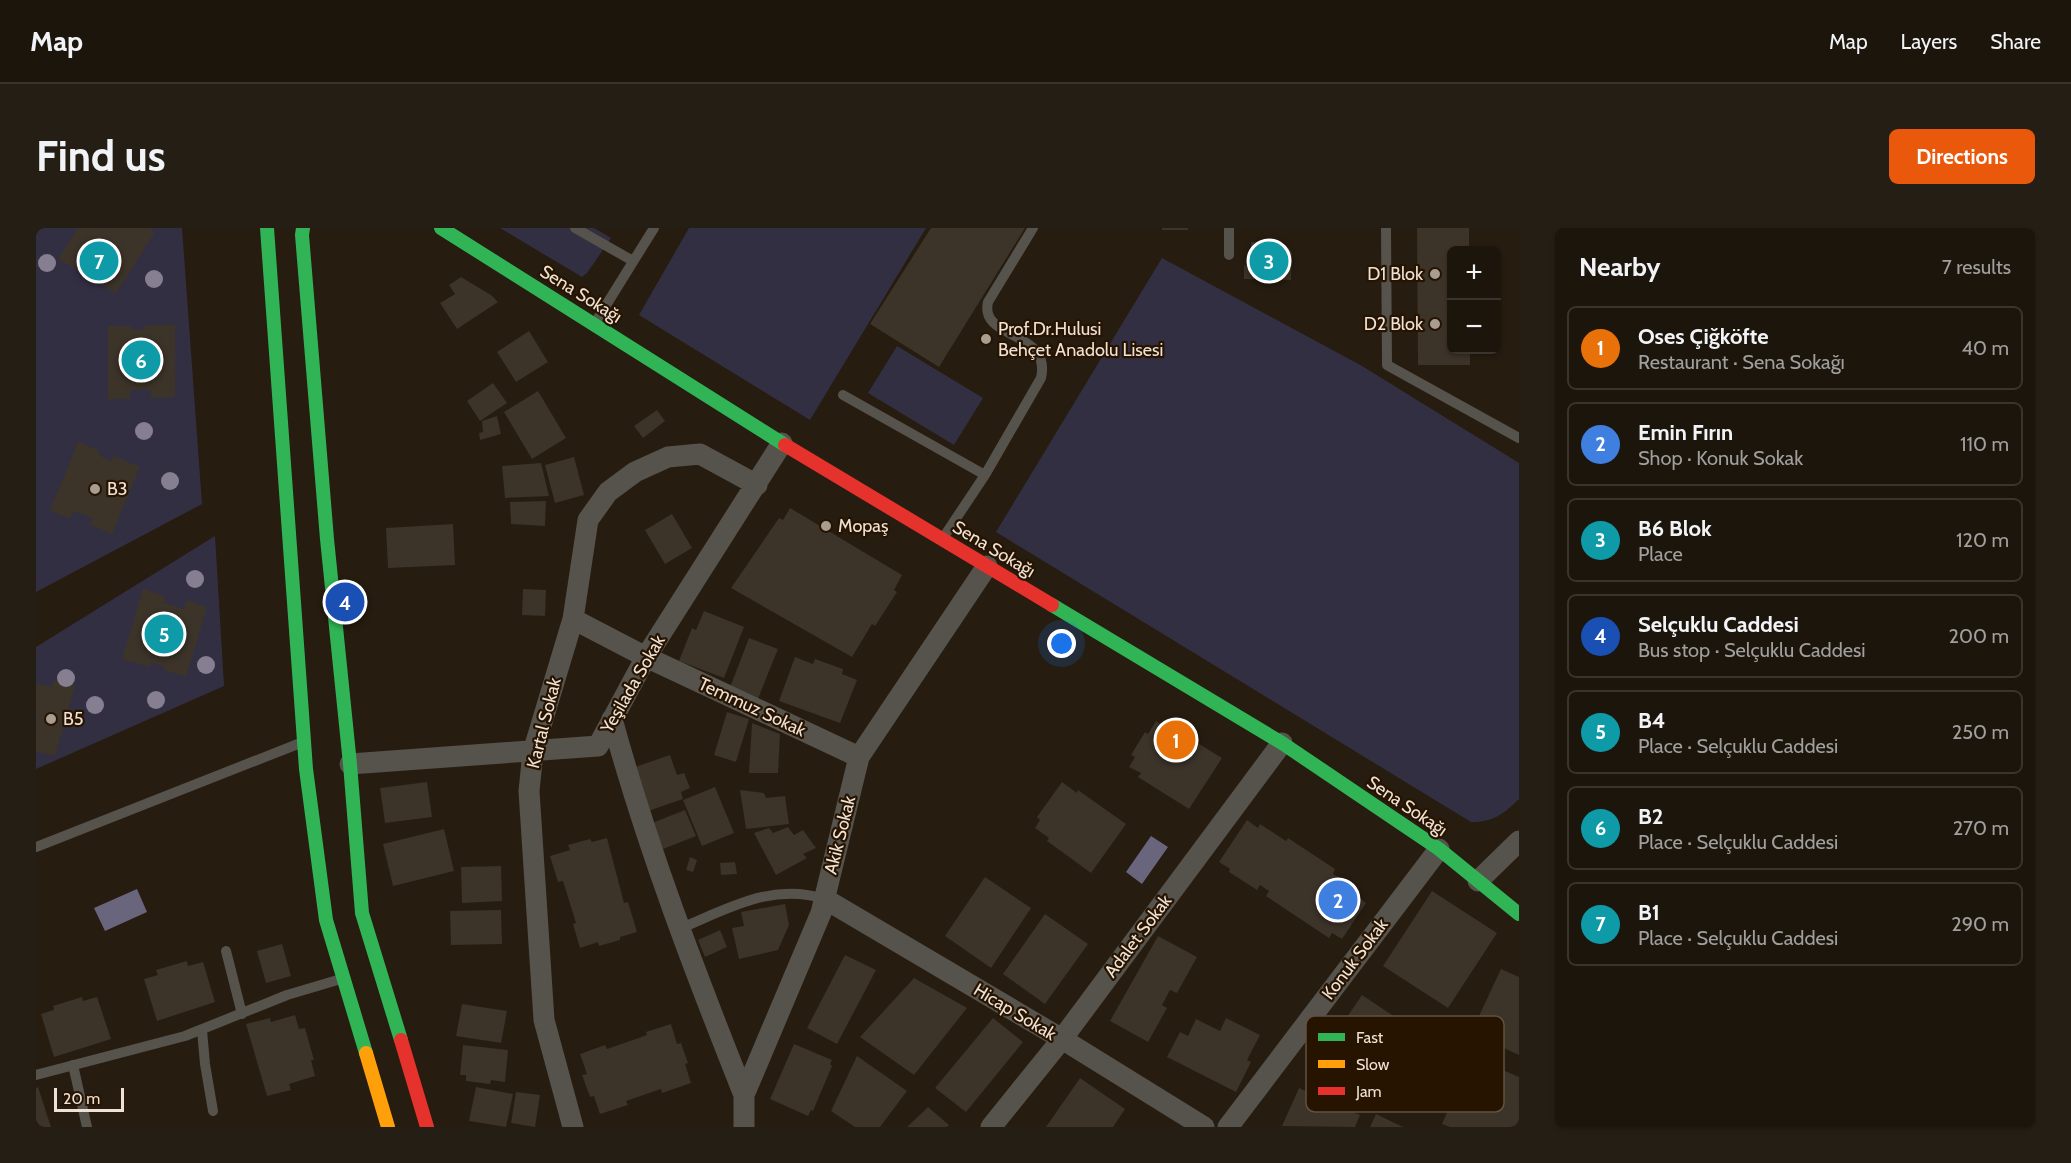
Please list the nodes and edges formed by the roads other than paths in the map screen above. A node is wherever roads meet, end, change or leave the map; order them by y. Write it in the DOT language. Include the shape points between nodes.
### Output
graph roads {
  1 [pos="267,228"];
  2 [pos="303,228"];
  3 [pos="441,228"];
  4 [pos="575,228"];
  5 [pos="654,228"];
  6 [pos="1033,228"];
  7 [pos="1229,228"];
  8 [pos="1386,228"];
  9 [pos="1229,255"];
  10 [pos="633,261"];
  11 [pos="594,324"];
  12 [pos="843,395"];
  13 [pos="1519,438"];
  14 [pos="782,443"];
  15 [pos="985,475"];
  16 [pos="757,485"];
  17 [pos="942,539"];
  18 [pos="987,566"];
  19 [pos="573,619"];
  20 [pos="646,657"];
  21 [pos="612,719"];
  22 [pos="303,742"];
  23 [pos="1282,743"];
  24 [pos="533,752"];
  25 [pos="859,757"];
  26 [pos="344,765"];
  27 [pos="1519,841"];
  28 [pos="36,847"];
  29 [pos="1439,849"];
  30 [pos="1478,881"];
  31 [pos="825,899"];
  32 [pos="1519,914"];
  33 [pos="681,928"];
  34 [pos="226,951"];
  35 [pos="344,978"];
  36 [pos="242,1014"];
  37 [pos="1312,1016"];
  38 [pos="1306,1024"];
  39 [pos="202,1030"];
  40 [pos="1062,1039"];
  41 [pos="73,1065"];
  42 [pos="36,1075"];
  43 [pos="744,1095"];
  44 [pos="213,1111"];
  45 [pos="1175,1120"];
  46 [pos="87,1127"];
  47 [pos="388,1127"];
  48 [pos="428,1127"];
  49 [pos="573,1127"];
  50 [pos="744,1127"];
  51 [pos="991,1127"];
  52 [pos="1204,1127"];
  53 [pos="1228,1127"];
  1 -- 22 [label="street"];
  2 -- 26 [label="street"];
  3 -- 11 [label="street, Sena Sokağı"];
  4 -- 10 [label="lane"];
  5 -- 10 [label="lane"];
  6 -- 15 [label="lane" via="988,302 987,314 997,326 1033,346 1042,371"];
  7 -- 9 [label="lane"];
  8 -- 13 [label="lane" via="1387,365"];
  10 -- 11 [label="lane"];
  11 -- 14 [label="street, Sena Sokağı"];
  12 -- 15 [label="lane"];
  14 -- 16 [label="street, Yeşilada Sokak"];
  14 -- 17 [label="street, Sena Sokağı"];
  15 -- 17 [label="lane"];
  16 -- 19 [label="street, Kartal Sokak" via="700,454 668,457 635,472 608,492 588,520"];
  16 -- 20 [label="street, Yeşilada Sokak"];
  17 -- 18 [label="street, Sena Sokağı"];
  18 -- 23 [label="street, Sena Sokağı"];
  18 -- 25 [label="street, Akik Sokak"];
  19 -- 20 [label="street, Temmuz Sokak"];
  19 -- 24 [label="street, Kartal Sokak"];
  20 -- 21 [label="street, Yeşilada Sokak"];
  20 -- 25 [label="street, Temmuz Sokak"];
  21 -- 24 [label="street, Yeşilada Sokak" via="598,746"];
  21 -- 33 [label="street" via="633,795"];
  22 -- 28 [label="lane"];
  22 -- 35 [label="street" via="312,769 326,920"];
  23 -- 29 [label="street, Sena Sokağı"];
  23 -- 40 [label="street, Adalet Sokak"];
  24 -- 26 [label="street, Yeşilada Sokak"];
  24 -- 49 [label="street, Kartal Sokak" via="529,791 544,1020"];
  25 -- 31 [label="street, Akik Sokak"];
  26 -- 48 [label="street" via="362,913"];
  27 -- 30 [label="street"];
  29 -- 30 [label="street, Sena Sokağı"];
  29 -- 37 [label="street, Konuk Sokak"];
  30 -- 32 [label="street, Sena Sokağı"];
  31 -- 33 [label="lane" via="799,893 770,894"];
  31 -- 40 [label="street, Hicap Sokak"];
  31 -- 43 [label="street, Akik Sokak"];
  33 -- 43 [label="street"];
  34 -- 36 [label="lane"];
  35 -- 36 [label="lane"];
  35 -- 47 [label="street"];
  36 -- 39 [label="lane"];
  38 -- 53 [label="street, Konuk Sokak"];
  39 -- 41 [label="lane"];
  39 -- 44 [label="lane"];
  40 -- 45 [label="street, Hicap Sokak"];
  40 -- 51 [label="street, Adalet Sokak"];
  41 -- 42 [label="lane"];
  41 -- 46 [label="lane"];
  43 -- 50 [label="street, Akik Sokak"];
  45 -- 52 [label="street, Hicap Sokak"];
}
